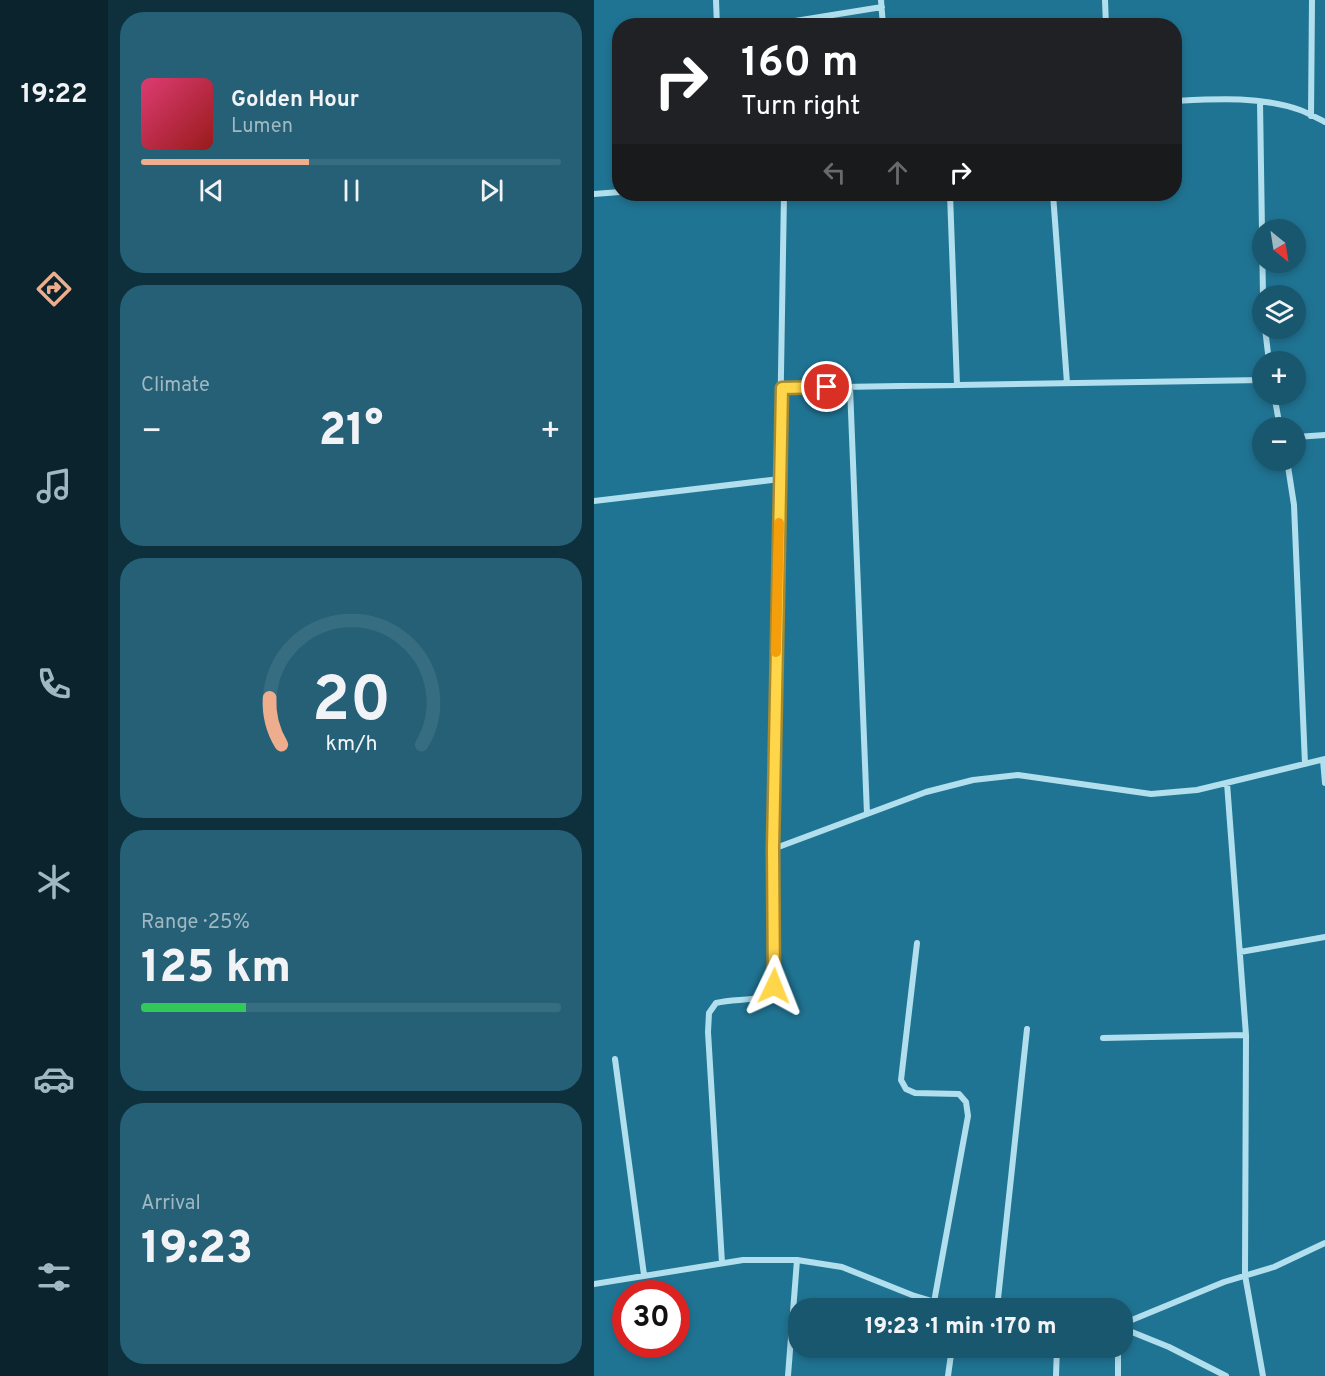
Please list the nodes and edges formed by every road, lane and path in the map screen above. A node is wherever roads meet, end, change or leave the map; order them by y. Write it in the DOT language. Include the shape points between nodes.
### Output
graph roads {
  1 [pos="716,0"];
  2 [pos="1105,0"];
  3 [pos="1312,0"];
  4 [pos="881,3"];
  5 [pos="717,18"];
  6 [pos="805,18"];
  7 [pos="882,18"];
  8 [pos="1106,18"];
  9 [pos="1182,101"];
  10 [pos="1260,102"];
  11 [pos="1311,116"];
  12 [pos="1325,122"];
  13 [pos="612,193"];
  14 [pos="594,194"];
  15 [pos="784,201"];
  16 [pos="950,201"];
  17 [pos="1054,201"];
  18 [pos="1263,285"];
  19 [pos="1252,380"];
  20 [pos="1067,383"];
  21 [pos="957,385"];
  22 [pos="850,387"];
  23 [pos="782,388"];
  24 [pos="1325,435"];
  25 [pos="1306,436"];
  26 [pos="1289,471"];
  27 [pos="780,479"];
  28 [pos="594,501"];
  29 [pos="1324,759"];
  30 [pos="1305,764"];
  31 [pos="1227,783"];
  32 [pos="1325,783"];
  33 [pos="867,814"];
  34 [pos="773,849"];
  35 [pos="1325,937"];
  36 [pos="917,943"];
  37 [pos="1240,952"];
  38 [pos="1027,1029"];
  39 [pos="1246,1035"];
  40 [pos="1103,1038"];
  41 [pos="615,1059"];
  42 [pos="1325,1243"];
  43 [pos="797,1260"];
  44 [pos="722,1263"];
  45 [pos="644,1275"];
  46 [pos="1245,1275"];
  47 [pos="594,1284"];
  48 [pos="923,1298"];
  49 [pos="935,1298"];
  50 [pos="998,1298"];
  51 [pos="1133,1321"];
  52 [pos="1133,1331"];
  53 [pos="950,1358"];
  54 [pos="1057,1358"];
  55 [pos="1118,1358"];
  56 [pos="789,1376"];
  57 [pos="948,1376"];
  58 [pos="1056,1376"];
  59 [pos="1118,1376"];
  60 [pos="1226,1376"];
  61 [pos="1263,1376"];
  1 -- 5 [label="street"];
  2 -- 8 [label="street"];
  3 -- 11 [label="street"];
  4 -- 6 [label="street"];
  4 -- 7 [label="street"];
  9 -- 10 [label="street"];
  10 -- 11 [label="street"];
  10 -- 18 [label="street"];
  11 -- 12 [label="street"];
  13 -- 14 [label="street"];
  15 -- 23 [label="street"];
  16 -- 21 [label="street"];
  17 -- 20 [label="street"];
  19 -- 20 [label="street"];
  20 -- 21 [label="street"];
  21 -- 22 [label="street"];
  22 -- 23 [label="street"];
  22 -- 33 [label="street"];
  23 -- 27 [label="street"];
  24 -- 25 [label="street"];
  26 -- 30 [label="street" via="1294,505"];
  27 -- 28 [label="street"];
  27 -- 34 [label="street"];
  29 -- 30 [label="street"];
  29 -- 32 [label="street"];
  30 -- 31 [label="street"];
  31 -- 33 [label="street" via="1151,794 1018,775 973,780 926,792"];
  31 -- 37 [label="street"];
  33 -- 34 [label="street"];
  34 -- 44 [label="street" via="774,986 767,996 716,1003 709,1013"];
  35 -- 37 [label="street"];
  36 -- 49 [label="street" via="902,1080 906,1089 915,1094 959,1094 966,1102 968,1116"];
  37 -- 39 [label="street"];
  38 -- 50 [label="street"];
  39 -- 40 [label="street"];
  39 -- 46 [label="street"];
  41 -- 45 [label="street"];
  42 -- 46 [label="street" via="1274,1267"];
  43 -- 44 [label="street"];
  43 -- 48 [label="street" via="842,1267"];
  43 -- 56 [label="street"];
  44 -- 45 [label="street"];
  45 -- 47 [label="street"];
  46 -- 51 [label="street"];
  46 -- 61 [label="street"];
  52 -- 60 [label="street"];
  53 -- 57 [label="street"];
  54 -- 58 [label="street"];
  55 -- 59 [label="street"];
}
